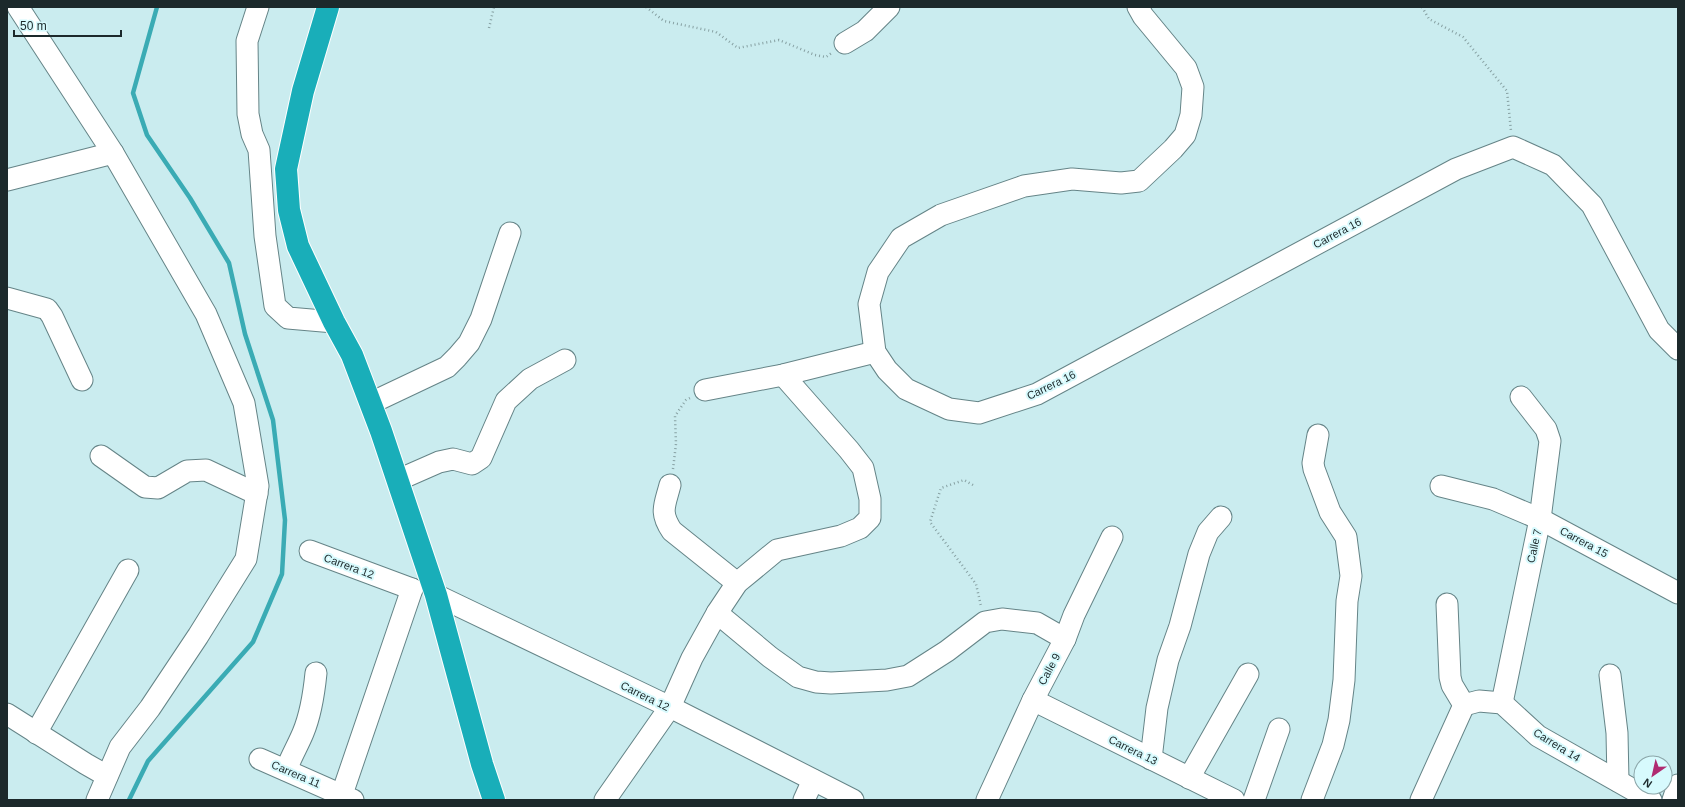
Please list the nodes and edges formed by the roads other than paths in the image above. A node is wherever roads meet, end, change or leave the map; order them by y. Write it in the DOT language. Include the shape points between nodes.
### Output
graph roads {
  1 [pos="18,7"];
  2 [pos="258,7"];
  3 [pos="328,7"];
  4 [pos="889,7"];
  5 [pos="1138,7"];
  6 [pos="845,43"];
  7 [pos="113,153"];
  8 [pos="7,180"];
  9 [pos="510,234"];
  10 [pos="7,298"];
  11 [pos="334,322"];
  12 [pos="1678,349"];
  13 [pos="875,352"];
  14 [pos="565,360"];
  15 [pos="782,375"];
  16 [pos="82,380"];
  17 [pos="705,390"];
  18 [pos="1521,397"];
  19 [pos="371,403"];
  20 [pos="1318,435"];
  21 [pos="100,456"];
  22 [pos="398,480"];
  23 [pos="670,485"];
  24 [pos="1441,486"];
  25 [pos="257,494"];
  26 [pos="1221,517"];
  27 [pos="1540,519"];
  28 [pos="1112,538"];
  29 [pos="310,551"];
  30 [pos="128,570"];
  31 [pos="737,583"];
  32 [pos="426,589"];
  33 [pos="1678,593"];
  34 [pos="1447,604"];
  35 [pos="717,613"];
  36 [pos="1065,639"];
  37 [pos="316,673"];
  38 [pos="1248,674"];
  39 [pos="1610,675"];
  40 [pos="1032,700"];
  41 [pos="1502,703"];
  42 [pos="1464,705"];
  43 [pos="670,707"];
  44 [pos="7,714"];
  45 [pos="1279,729"];
  46 [pos="36,733"];
  47 [pos="260,759"];
  48 [pos="1151,759"];
  49 [pos="286,770"];
  50 [pos="107,776"];
  51 [pos="1189,778"];
  52 [pos="813,780"];
  53 [pos="1618,781"];
  54 [pos="1678,785"];
  55 [pos="1205,794"];
  56 [pos="345,798"];
  57 [pos="96,800"];
  58 [pos="494,800"];
  59 [pos="605,800"];
  60 [pos="804,800"];
  61 [pos="853,800"];
  62 [pos="987,800"];
  63 [pos="1234,800"];
  64 [pos="1254,800"];
  65 [pos="1312,800"];
  66 [pos="1421,800"];
  67 [pos="1651,800"];
  68 [pos="1672,800"];
  1 -- 7 [label="street"];
  2 -- 11 [label="street" via="247,41 248,114 252,134 259,150 265,236 275,306 288,318"];
  3 -- 11 [label="highway" via="302,91 286,169 290,210 298,246"];
  4 -- 6 [label="street" via="865,31"];
  5 -- 13 [label="street, Carrera 16" via="1186,68 1193,87 1191,115 1185,135 1139,181 1120,183 1072,180 1024,186 941,215 901,238 878,272 868,304"];
  7 -- 8 [label="street"];
  7 -- 25 [label="street" via="206,314 244,403 258,486"];
  9 -- 19 [label="street" via="481,319 463,350 447,366"];
  10 -- 16 [label="street" via="47,309"];
  11 -- 19 [label="highway" via="352,355"];
  12 -- 13 [label="street, Carrera 16" via="1659,330 1592,205 1553,165 1513,148 1456,168 1037,394 979,413 949,409 906,389 887,370"];
  13 -- 15 [label="street"];
  14 -- 22 [label="street" via="530,379 506,401 481,458 472,464 453,459 439,462"];
  15 -- 17 [label="street"];
  15 -- 31 [label="street" via="862,468 870,499 870,518 860,528 841,536 776,550"];
  18 -- 27 [label="street, Calle 7" via="1546,429 1550,441"];
  19 -- 22 [label="highway"];
  20 -- 65 [label="street" via="1314,469 1330,512 1346,537 1351,576 1339,720"];
  21 -- 25 [label="street" via="146,487 158,488 187,471 206,470"];
  22 -- 32 [label="highway"];
  23 -- 31 [label="street" via="663,511 665,521 672,531"];
  24 -- 27 [label="street, Carrera 15" via="1493,499"];
  25 -- 50 [label="street" via="246,559 150,708 120,747"];
  26 -- 48 [label="street" via="1208,532 1199,554 1168,660 1157,708"];
  27 -- 33 [label="street, Carrera 15"];
  27 -- 41 [label="street, Calle 7"];
  28 -- 36 [label="street, Calle 9"];
  29 -- 32 [label="street, Carrera 12"];
  30 -- 46 [label="street"];
  31 -- 35 [label="street"];
  32 -- 43 [label="street, Carrera 12"];
  32 -- 56 [label="street"];
  32 -- 58 [label="highway"];
  34 -- 42 [label="street" via="1450,676 1452,685"];
  35 -- 36 [label="street" via="798,677 816,682 887,680 908,676 947,652 985,622 1002,619 1037,623"];
  35 -- 43 [label="street" via="692,658"];
  36 -- 40 [label="street, Calle 9"];
  37 -- 49 [label="street" via="309,716"];
  38 -- 51 [label="street"];
  39 -- 53 [label="street" via="1617,733"];
  40 -- 48 [label="street, Carrera 13"];
  40 -- 62 [label="street, Calle 9"];
  41 -- 42 [label="street" via="1479,700"];
  41 -- 53 [label="street, Carrera 14" via="1538,736"];
  42 -- 66 [label="street"];
  43 -- 52 [label="street, Carrera 12"];
  43 -- 59 [label="street"];
  44 -- 46 [label="street"];
  45 -- 64 [label="street"];
  46 -- 50 [label="street"];
  47 -- 49 [label="street, Carrera 11"];
  48 -- 51 [label="street, Carrera 13"];
  49 -- 56 [label="street, Carrera 11"];
  50 -- 57 [label="street"];
  51 -- 55 [label="street, Carrera 13"];
  52 -- 60 [label="street"];
  52 -- 61 [label="street, Carrera 12"];
  53 -- 67 [label="street, Carrera 14"];
  54 -- 68 [label="street"];
  55 -- 63 [label="street, Carrera 13"];
}
